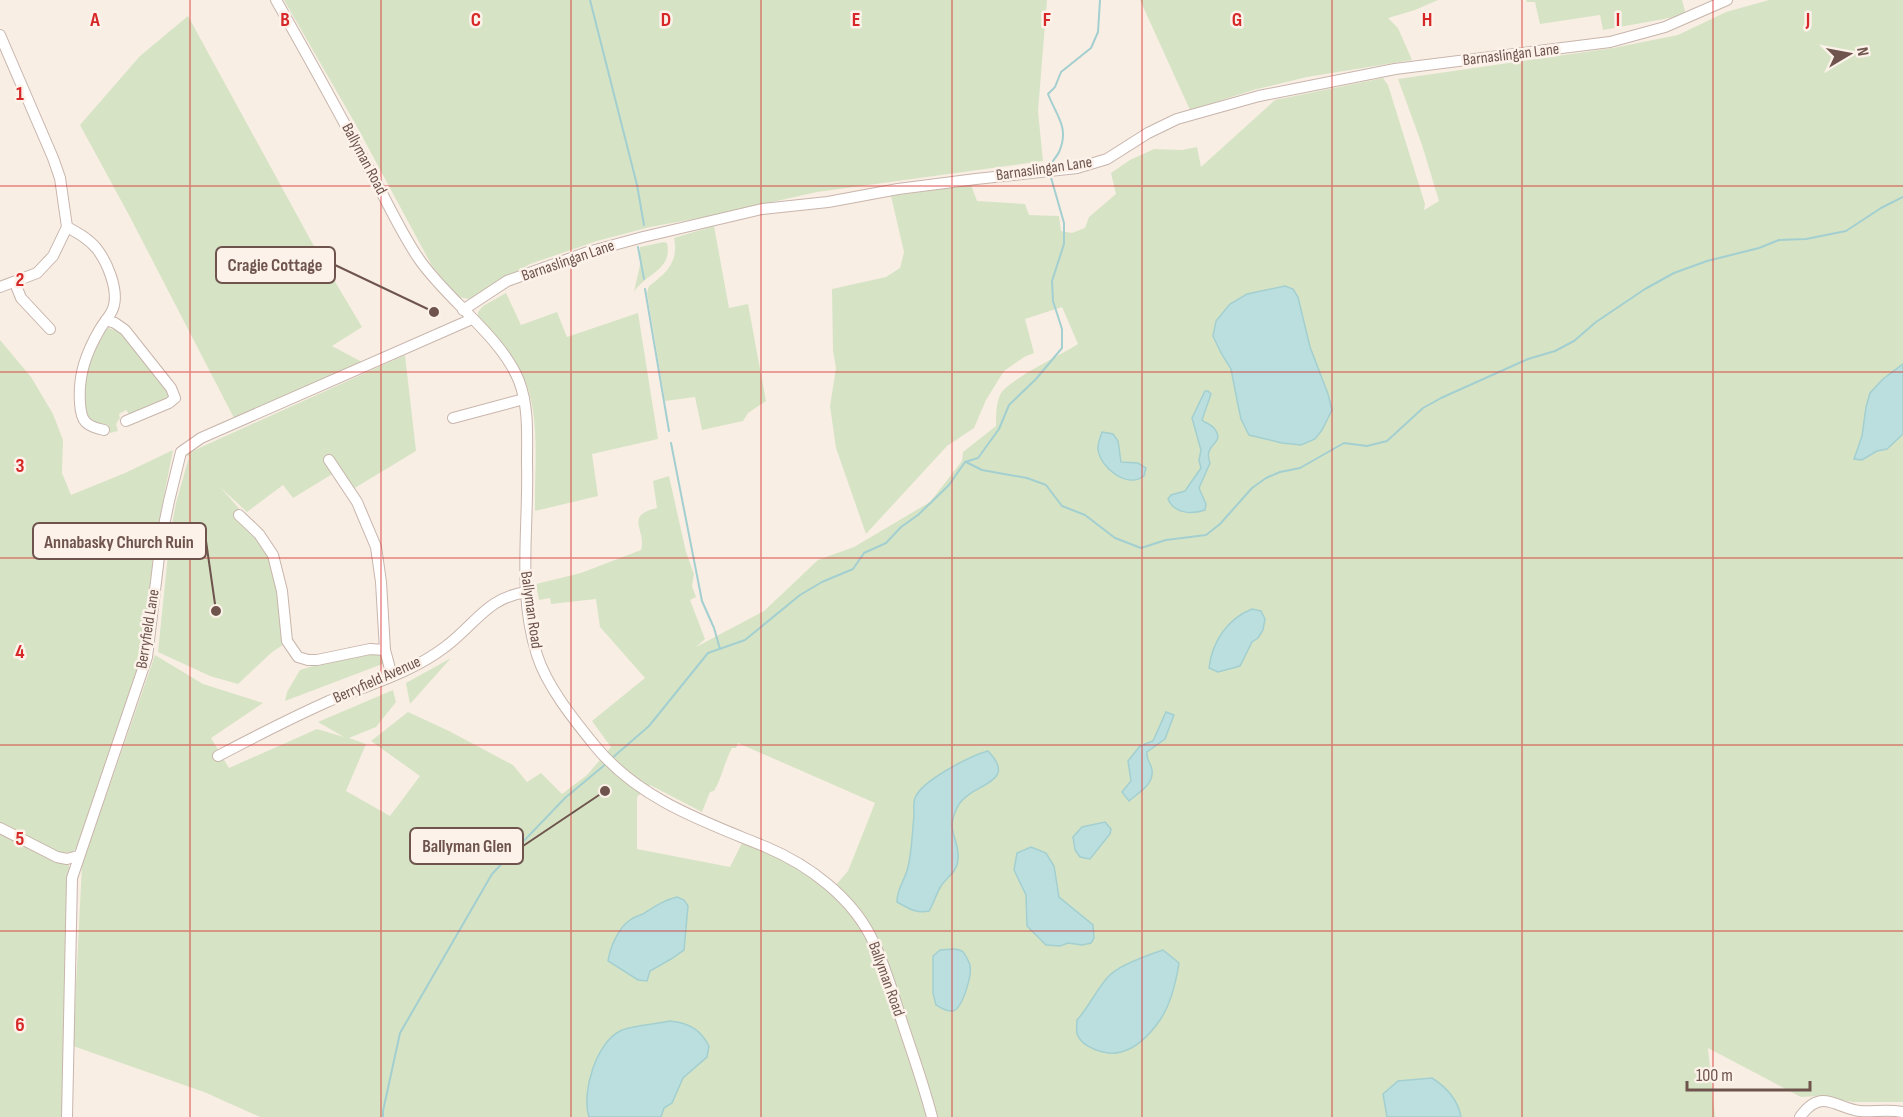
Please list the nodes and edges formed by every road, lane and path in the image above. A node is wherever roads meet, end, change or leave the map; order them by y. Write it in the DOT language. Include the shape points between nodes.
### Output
graph roads {
  1 [pos="276,0"];
  2 [pos="1727,0"];
  3 [pos="0,35"];
  4 [pos="67,227"];
  5 [pos="15,283"];
  6 [pos="0,287"];
  7 [pos="464,310"];
  8 [pos="472,319"];
  9 [pos="106,320"];
  10 [pos="50,329"];
  11 [pos="524,399"];
  12 [pos="453,418"];
  13 [pos="126,421"];
  14 [pos="104,430"];
  15 [pos="329,460"];
  16 [pos="239,515"];
  17 [pos="527,592"];
  18 [pos="385,650"];
  19 [pos="392,676"];
  20 [pos="218,756"];
  21 [pos="0,828"];
  22 [pos="78,856"];
  23 [pos="1903,1112"];
  24 [pos="67,1117"];
  25 [pos="932,1117"];
  26 [pos="1800,1117"];
  1 -- 7 [label="street, Ballyman Road" via="417,256"];
  2 -- 7 [label="street, Barnaslingan Lane" via="1665,27 1610,42 1395,69 1259,96 1177,119 1107,159 1077,168 762,209 643,237 507,281"];
  3 -- 4 [label="street" via="60,178"];
  4 -- 5 [label="street" via="53,256 37,273"];
  4 -- 9 [label="street" via="97,249 107,267 114,288 114,306"];
  5 -- 6 [label="street"];
  5 -- 10 [label="street" via="21,298"];
  7 -- 8 [label="street, Ballyman Road"];
  8 -- 11 [label="street, Ballyman Road" via="506,359 518,378"];
  8 -- 22 [label="street, Berryfield Lane" via="201,438 181,452 161,540 147,657"];
  9 -- 13 [label="street" via="124,330 175,398"];
  9 -- 14 [label="street" via="78,382 81,416 90,427"];
  11 -- 12 [label="street"];
  11 -- 17 [label="street, Ballyman Road"];
  15 -- 18 [label="street" via="357,502 376,547"];
  16 -- 18 [label="street" via="273,555 282,591 287,641 297,657 317,660 370,649"];
  17 -- 19 [label="street, Berryfield Avenue" via="501,598 444,648"];
  17 -- 25 [label="street, Ballyman Road" via="531,631 544,671 576,722 619,771 675,808 807,868 854,912 872,938"];
  18 -- 19 [label="street"];
  19 -- 20 [label="street, Berryfield Avenue"];
  21 -- 22 [label="street" via="57,857"];
  22 -- 24 [label="street, Berryfield Lane" via="72,878"];
  23 -- 26 [label="street" via="1845,1109 1822,1101 1811,1105"];
}
